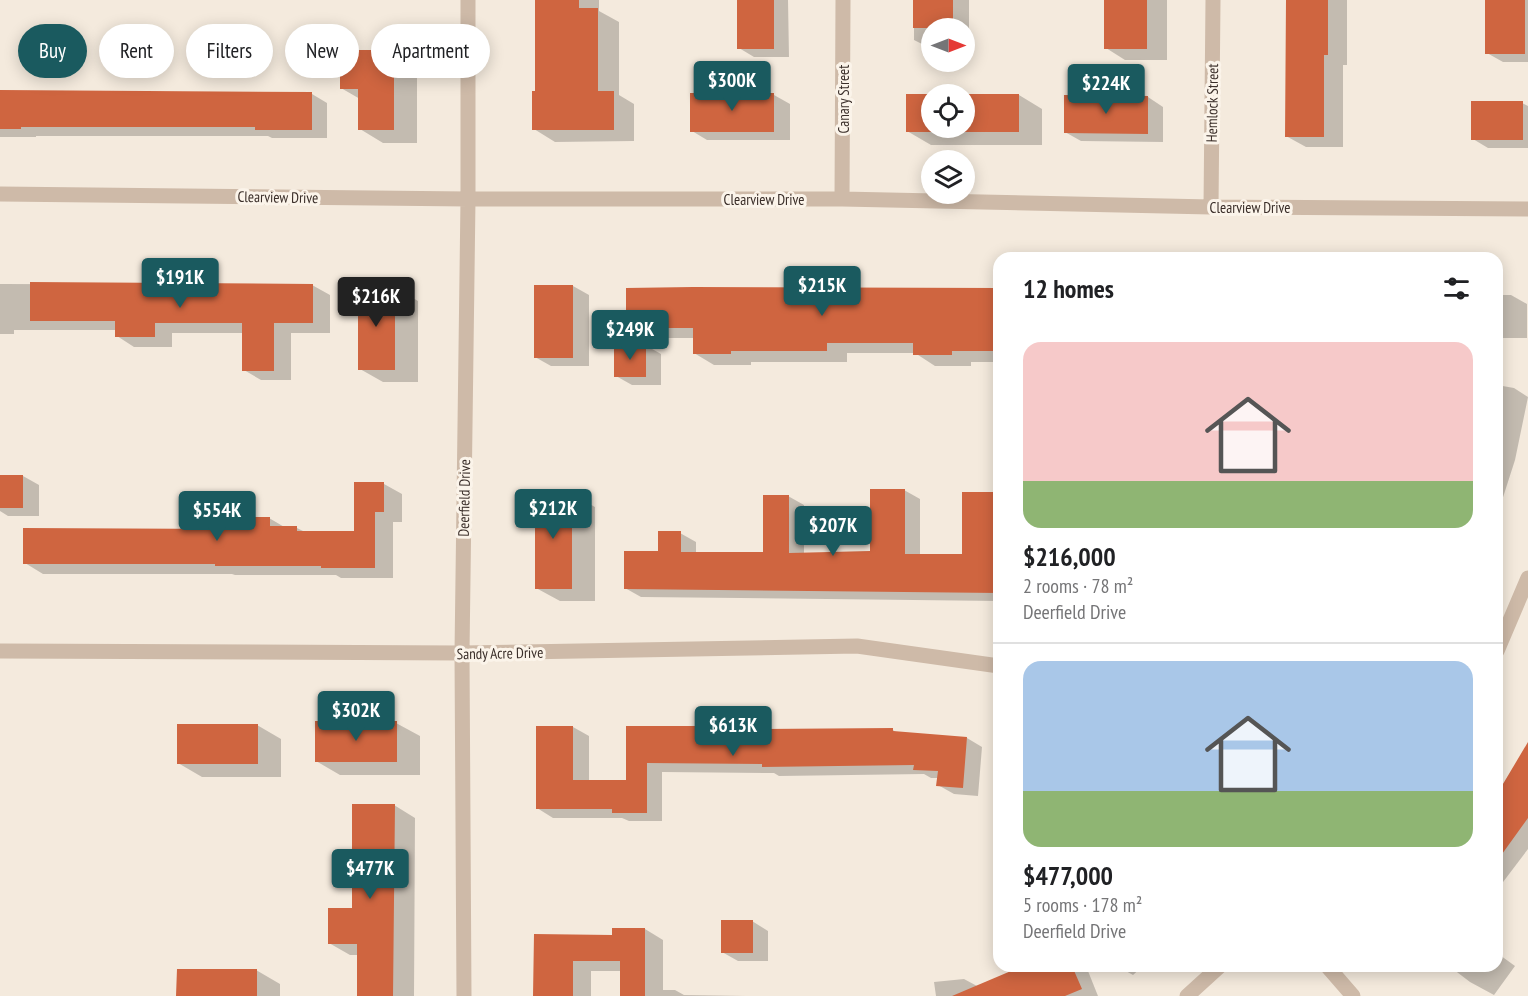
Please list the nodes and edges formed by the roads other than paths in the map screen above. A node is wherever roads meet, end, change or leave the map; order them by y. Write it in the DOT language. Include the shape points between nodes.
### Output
graph roads {
  1 [pos="468,0"];
  2 [pos="843,0"];
  3 [pos="1213,0"];
  4 [pos="0,194"];
  5 [pos="468,199"];
  6 [pos="842,199"];
  7 [pos="1211,207"];
  8 [pos="1528,209"];
  9 [pos="1528,578"];
  10 [pos="1503,637"];
  11 [pos="0,651"];
  12 [pos="462,653"];
  13 [pos="993,665"];
  14 [pos="1213,972"];
  15 [pos="1332,972"];
  16 [pos="464,996"];
  17 [pos="1187,996"];
  18 [pos="1353,996"];
  1 -- 5 [label="street, Deerfield Drive"];
  2 -- 6 [label="street, Canary Street"];
  3 -- 7 [label="street, Hemlock Street"];
  4 -- 5 [label="street, Clearview Drive"];
  5 -- 6 [label="street, Clearview Drive"];
  5 -- 12 [label="street, Deerfield Drive"];
  6 -- 7 [label="street, Clearview Drive"];
  7 -- 8 [label="street, Clearview Drive"];
  9 -- 10 [label="street"];
  11 -- 12 [label="street, Sandy Acre Drive"];
  12 -- 13 [label="street, Sandy Acre Drive" via="857,646"];
  12 -- 16 [label="street, Deerfield Drive"];
  14 -- 17 [label="street"];
  15 -- 18 [label="street"];
}
